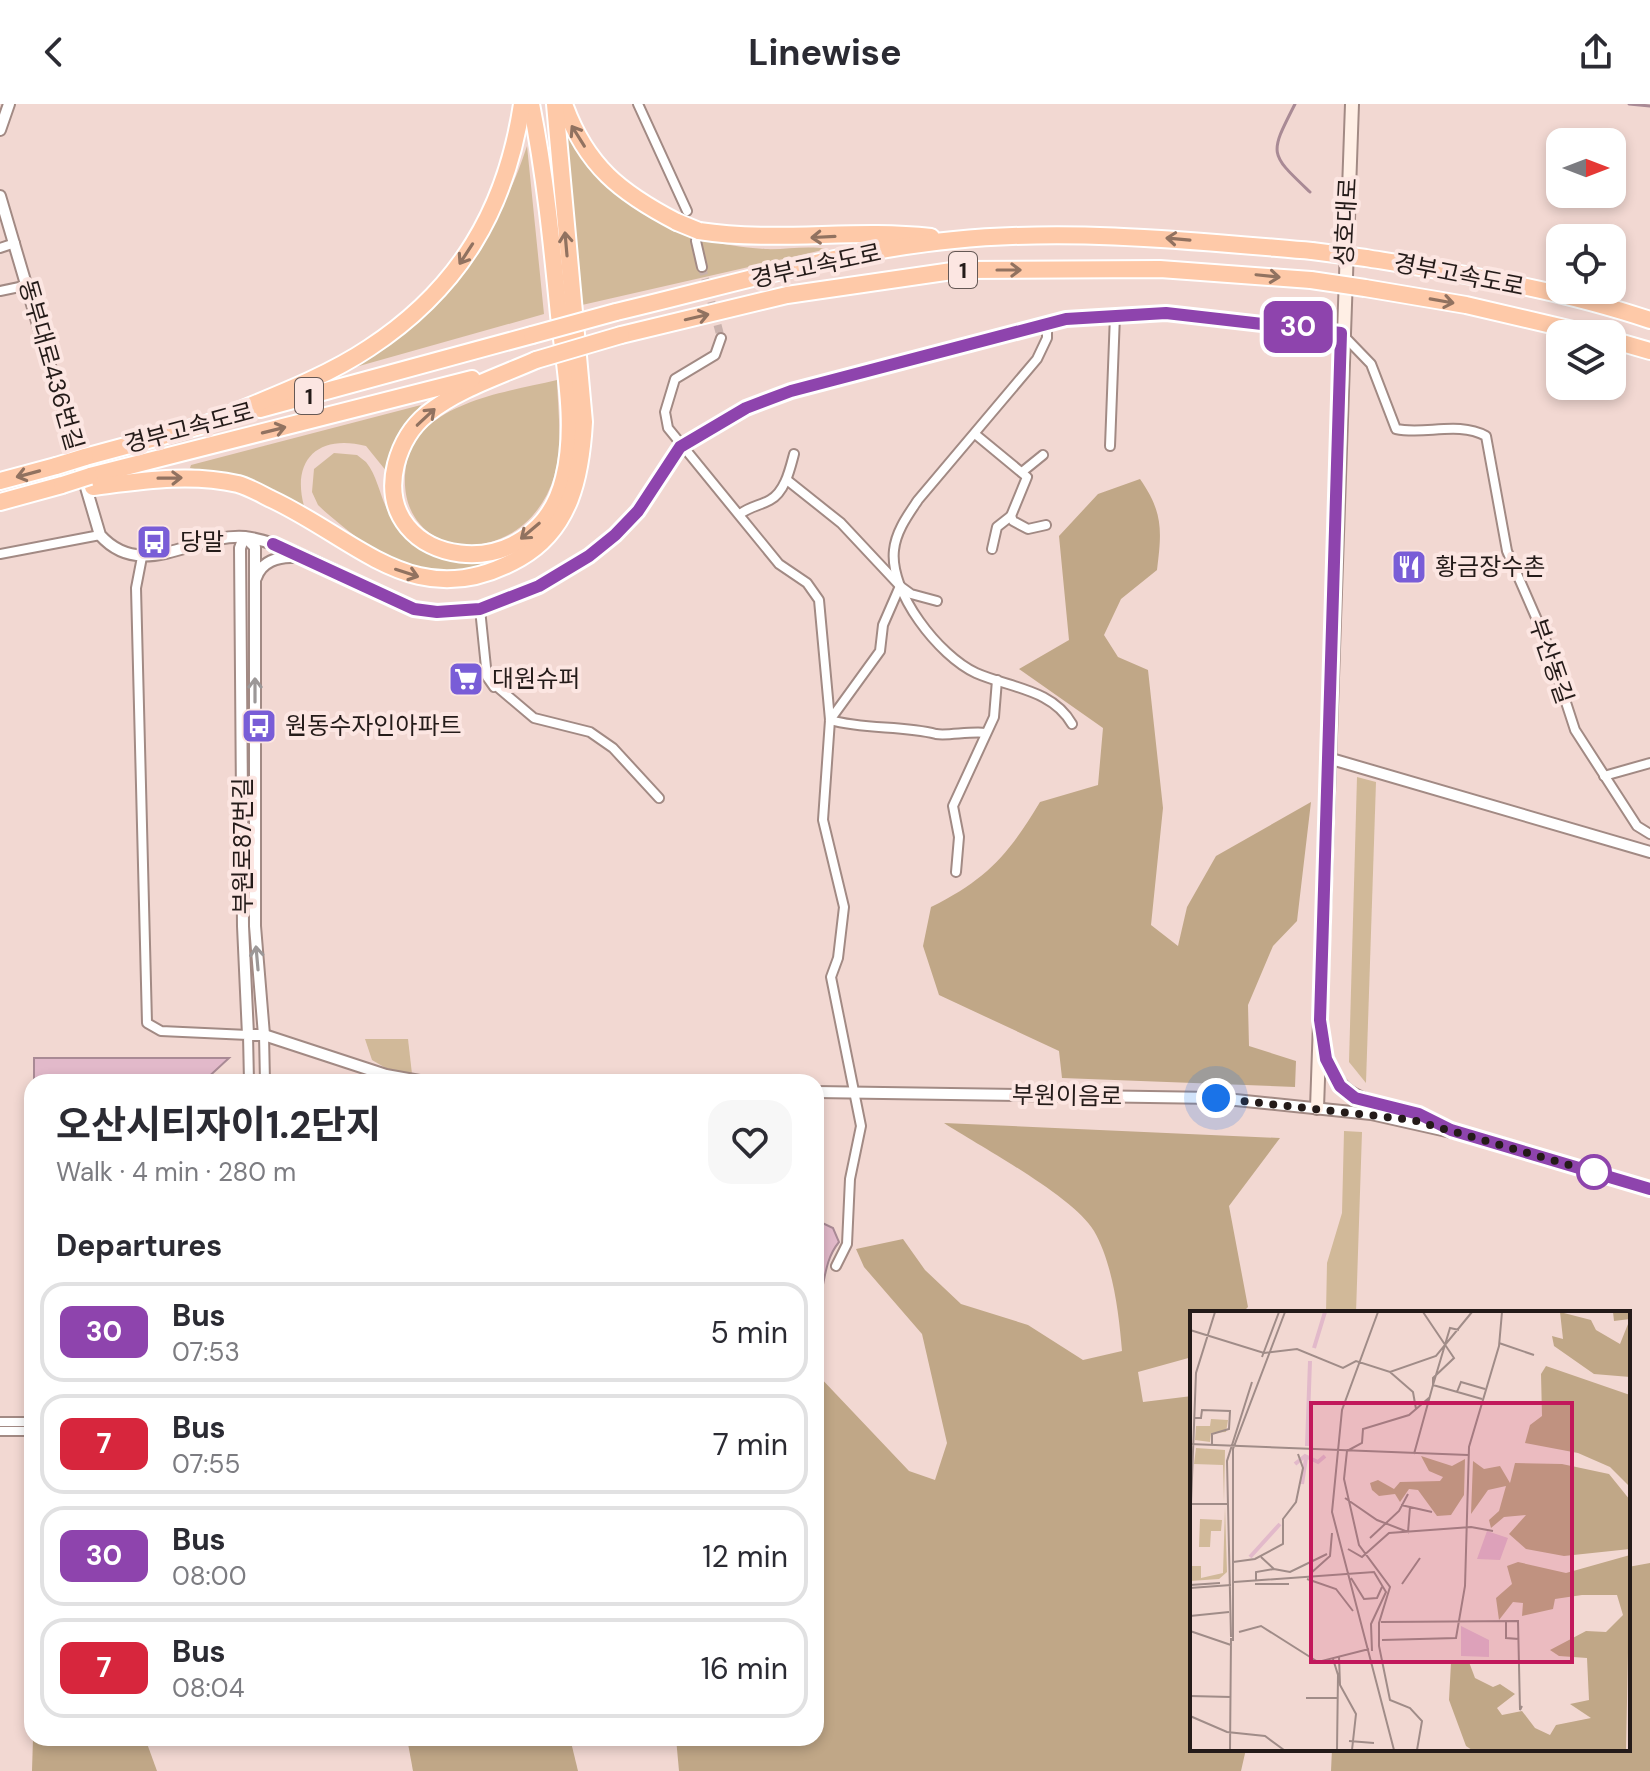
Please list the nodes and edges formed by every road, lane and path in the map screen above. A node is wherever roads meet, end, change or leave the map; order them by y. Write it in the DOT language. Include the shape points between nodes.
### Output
graph roads {
  1 [pos="9,104"];
  2 [pos="522,104"];
  3 [pos="531,104"];
  4 [pos="555,104"];
  5 [pos="564,104"];
  6 [pos="638,104"];
  7 [pos="1352,104"];
  8 [pos="0,130"];
  9 [pos="0,196"];
  10 [pos="682,216"];
  11 [pos="697,236"];
  12 [pos="956,240"];
  13 [pos="15,243"];
  14 [pos="0,248"];
  15 [pos="702,267"];
  16 [pos="29,285"];
  17 [pos="0,291"];
  18 [pos="1115,315"];
  19 [pos="1650,320"];
  20 [pos="1047,323"];
  21 [pos="1546,324"];
  22 [pos="1341,333"];
  23 [pos="721,338"];
  24 [pos="1626,344"];
  25 [pos="1650,351"];
  26 [pos="536,360"];
  27 [pos="209,423"];
  28 [pos="975,434"];
  29 [pos="1110,446"];
  30 [pos="680,447"];
  31 [pos="794,454"];
  32 [pos="1043,455"];
  33 [pos="1022,472"];
  34 [pos="787,480"];
  35 [pos="0,481"];
  36 [pos="91,481"];
  37 [pos="5,501"];
  38 [pos="740,514"];
  39 [pos="1011,516"];
  40 [pos="1046,525"];
  41 [pos="100,535"];
  42 [pos="244,537"];
  43 [pos="992,549"];
  44 [pos="0,554"];
  45 [pos="142,557"];
  46 [pos="301,557"];
  47 [pos="255,579"];
  48 [pos="900,586"];
  49 [pos="937,601"];
  50 [pos="480,609"];
  51 [pos="997,680"];
  52 [pos="830,720"];
  53 [pos="1072,724"];
  54 [pos="986,733"];
  55 [pos="1328,758"];
  56 [pos="1650,763"];
  57 [pos="1604,776"];
  58 [pos="243,796"];
  59 [pos="255,796"];
  60 [pos="659,798"];
  61 [pos="1650,834"];
  62 [pos="1650,852"];
  63 [pos="956,872"];
  64 [pos="1320,1020"];
  65 [pos="248,1035"];
  66 [pos="264,1035"];
  67 [pos="249,1074"];
  68 [pos="265,1074"];
  69 [pos="383,1074"];
  70 [pos="824,1092"];
  71 [pos="856,1093"];
  72 [pos="1317,1108"];
  73 [pos="1451,1130"];
  74 [pos="1650,1189"];
  75 [pos="836,1266"];
  76 [pos="0,1422"];
  77 [pos="24,1422"];
  78 [pos="0,1431"];
  79 [pos="24,1431"];
  1 -- 8 [label="street"];
  2 -- 27 [label="highway, one-way" via="509,170 488,219 437,294 356,355"];
  3 -- 26 [label="highway, one-way" via="543,164 568,398 564,480 552,509 532,533 503,550 469,556 435,548 408,526 394,492 402,443 424,415 446,401"];
  36 -- 4 [label="highway, one-way" via="171,477 240,484 295,510 383,565 416,577 479,577 535,549 570,503 582,460 584,422"];
  10 -- 5 [label="highway, one-way" via="632,198 598,168"];
  6 -- 10 [label="street"];
  7 -- 22 [label="main road, 성호대로"];
  9 -- 13 [label="street, 동부대로436번길"];
  10 -- 11 [label="highway, bridge"];
  12 -- 11 [label="highway, one-way" via="900,233"];
  11 -- 15 [label="street"];
  19 -- 12 [label="highway, 경부고속도로 / 1, one-way, bridge" via="1477,276 1312,251 1156,237"];
  12 -- 27 [label="highway, 경부고속도로 / 1, bridge" via="832,261 616,312"];
  13 -- 14 [label="street"];
  13 -- 16 [label="street, 동부대로436번길"];
  16 -- 17 [label="street"];
  16 -- 41 [label="street, 동부대로436번길"];
  18 -- 20 [label="street"];
  18 -- 22 [label="street" via="1188,315"];
  18 -- 29 [label="street"];
  20 -- 28 [label="street" via="1047,338 1037,359"];
  20 -- 30 [label="street" via="791,391 746,408"];
  26 -- 21 [label="highway, 경부고속도로 / 1, one-way, bridge" via="787,295 959,270 1160,269 1311,280"];
  22 -- 55 [label="main road, 성호대로"];
  22 -- 57 [label="street, 부산동길" via="1371,364 1396,429 1446,428 1486,436 1507,551 1545,638 1575,730"];
  23 -- 30 [label="street" via="715,355 681,374 672,386 665,412"];
  24 -- 25 [label="highway"];
  36 -- 26 [label="highway, 경부고속도로 / 1, one-way"];
  27 -- 35 [label="highway, 경부고속도로 / 1, one-way, bridge"];
  28 -- 33 [label="street"];
  28 -- 48 [label="street" via="903,522 893,553"];
  30 -- 38 [label="street"];
  30 -- 50 [label="street" via="638,511 606,542 539,586"];
  31 -- 34 [label="street"];
  32 -- 33 [label="street"];
  33 -- 39 [label="street" via="1027,484"];
  34 -- 38 [label="street" via="771,500"];
  34 -- 48 [label="street" via="841,523"];
  36 -- 37 [label="highway"];
  38 -- 52 [label="street" via="779,564 807,583 819,600"];
  39 -- 40 [label="street" via="1028,529"];
  39 -- 43 [label="street" via="997,527"];
  41 -- 44 [label="street"];
  41 -- 45 [label="street" via="117,550"];
  42 -- 45 [label="street"];
  42 -- 46 [label="street"];
  42 -- 47 [label="street, 부원로87번길" via="255,547"];
  42 -- 58 [label="street, 부원로87번길"];
  45 -- 65 [label="street" via="136,588 147,1023 161,1031"];
  46 -- 47 [label="street" via="269,562"];
  46 -- 50 [label="street" via="414,609"];
  59 -- 47 [label="street, 부원로87번길, one-way"];
  48 -- 49 [label="street"];
  48 -- 51 [label="street" via="931,637 958,662"];
  48 -- 52 [label="street" via="883,625 880,651"];
  50 -- 60 [label="street" via="487,677 495,686 534,718 590,732"];
  51 -- 53 [label="street" via="1055,704"];
  51 -- 54 [label="street" via="994,717"];
  52 -- 54 [label="street" via="940,734"];
  52 -- 71 [label="street" via="823,820 844,907 831,977"];
  54 -- 63 [label="street" via="953,806 959,837"];
  55 -- 62 [label="street"];
  55 -- 64 [label="main road, 성호대로"];
  56 -- 57 [label="street"];
  57 -- 61 [label="street, 부산동길" via="1637,826"];
  58 -- 59 [label="street"];
  58 -- 65 [label="street, 부원로87번길"];
  66 -- 59 [label="street, 부원로87번길, one-way" via="255,926"];
  64 -- 72 [label="main road, 성호대로"];
  64 -- 73 [label="street" via="1326,1059 1340,1086 1355,1098 1419,1114"];
  65 -- 66 [label="street"];
  65 -- 67 [label="street"];
  66 -- 68 [label="street"];
  66 -- 69 [label="street"];
  70 -- 71 [label="street, 부원이음로"];
  71 -- 72 [label="street, 부원이음로" via="1216,1098"];
  71 -- 75 [label="street" via="861,1126 850,1179 850,1226"];
  72 -- 73 [label="street, 부원이음로"];
  73 -- 74 [label="street"];
  76 -- 77 [label="street"];
  78 -- 79 [label="street"];
}
